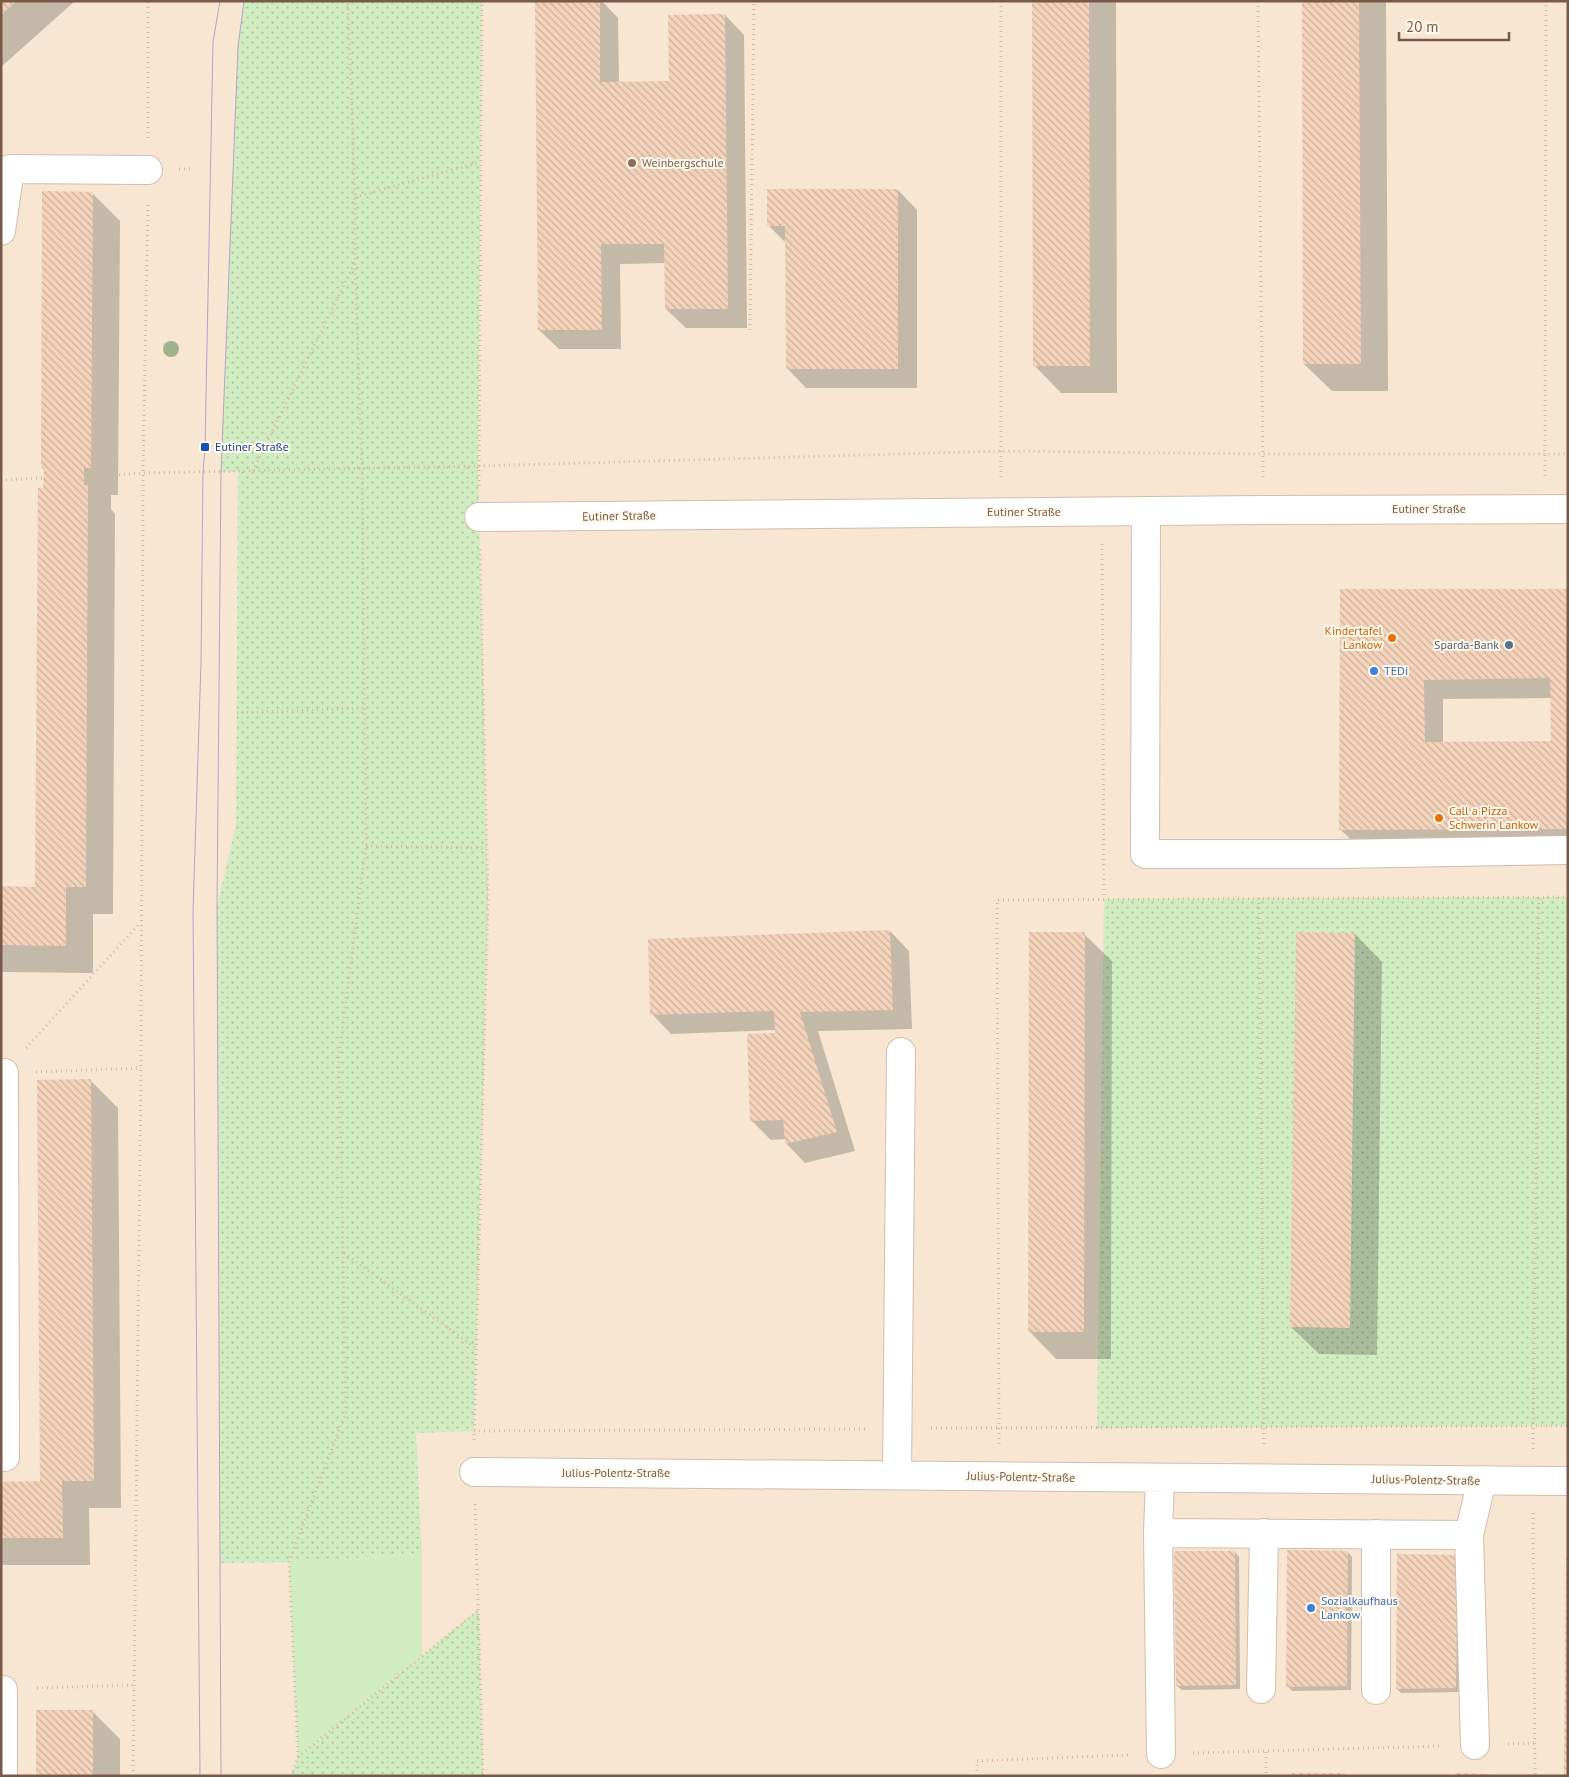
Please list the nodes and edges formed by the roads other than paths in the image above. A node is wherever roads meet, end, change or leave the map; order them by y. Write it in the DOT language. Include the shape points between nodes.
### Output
graph roads {
  1 [pos="148,170"];
  2 [pos="1,231"];
  3 [pos="1557,509"];
  4 [pos="1146,511"];
  5 [pos="479,517"];
  6 [pos="1568,850"];
  7 [pos="901,1052"];
  8 [pos="4,1073"];
  9 [pos="1,1457"];
  10 [pos="474,1472"];
  11 [pos="897,1475"];
  12 [pos="1160,1478"];
  13 [pos="1482,1480"];
  14 [pos="1568,1481"];
  15 [pos="1158,1533"];
  16 [pos="1264,1533"];
  17 [pos="1376,1534"];
  18 [pos="1469,1535"];
  19 [pos="1261,1689"];
  20 [pos="4,1690"];
  21 [pos="1376,1690"];
  22 [pos="1475,1745"];
  23 [pos="1161,1754"];
  24 [pos="3,1776"];
  1 -- 2 [label="street" via="10,169"];
  3 -- 4 [label="street, Eutiner Straße"];
  4 -- 5 [label="street, Eutiner Straße"];
  4 -- 6 [label="street" via="1145,854"];
  7 -- 11 [label="street"];
  8 -- 9 [label="street" via="6,1456"];
  10 -- 11 [label="street, Julius-Polentz-Straße"];
  11 -- 12 [label="street, Julius-Polentz-Straße"];
  12 -- 13 [label="street, Julius-Polentz-Straße"];
  12 -- 15 [label="street"];
  13 -- 14 [label="street, Julius-Polentz-Straße"];
  13 -- 18 [label="street"];
  15 -- 16 [label="street"];
  15 -- 23 [label="street"];
  16 -- 17 [label="street"];
  16 -- 19 [label="street"];
  17 -- 18 [label="street"];
  17 -- 21 [label="street"];
  18 -- 22 [label="street"];
  20 -- 24 [label="street"];
}
